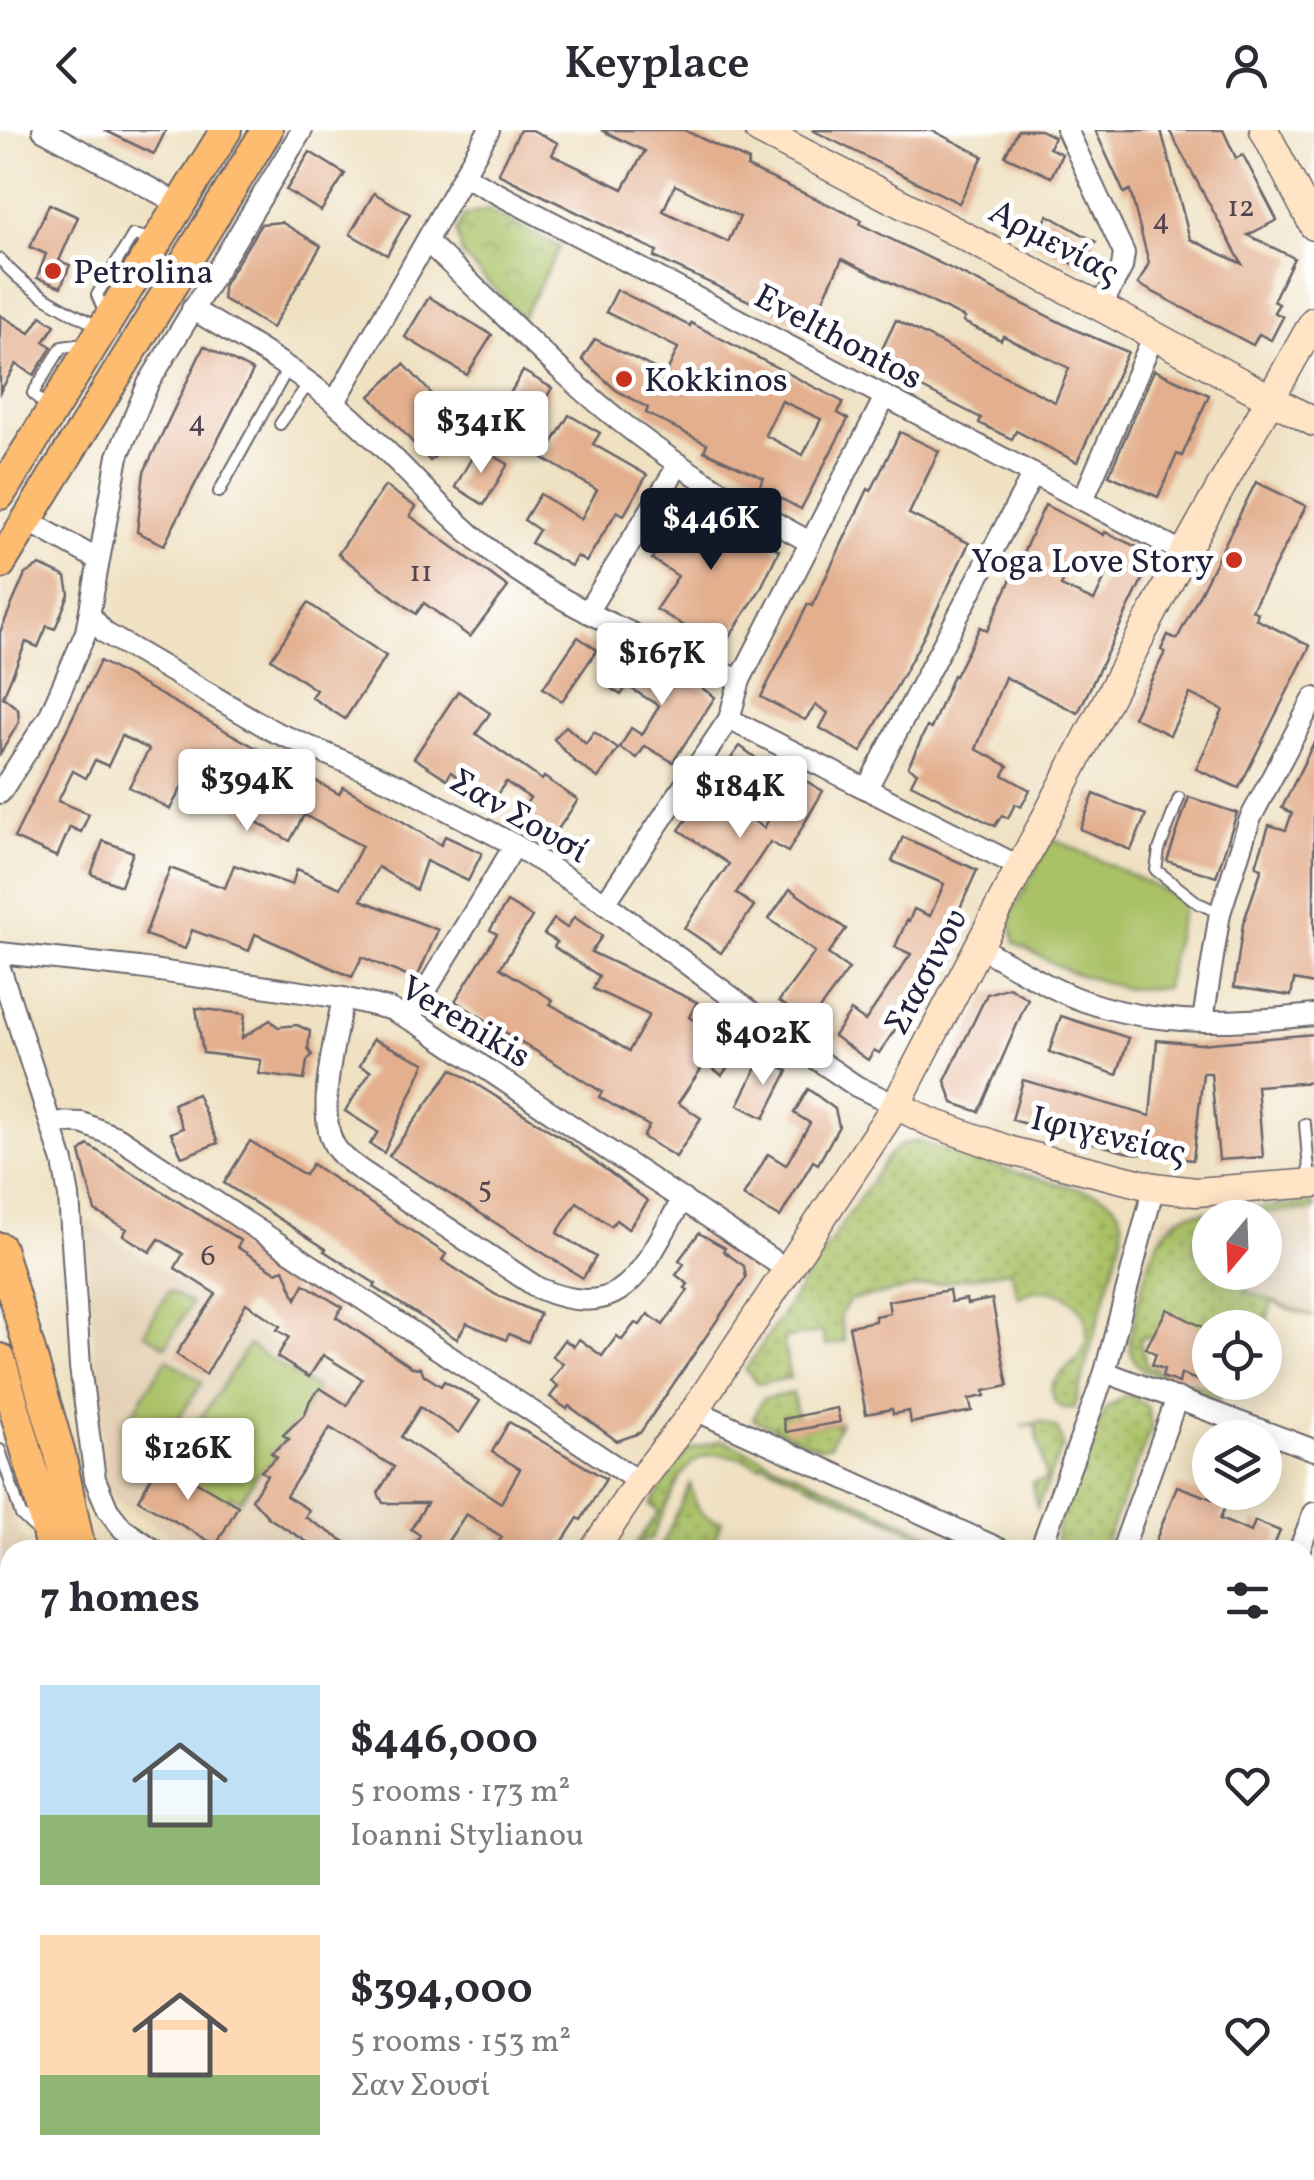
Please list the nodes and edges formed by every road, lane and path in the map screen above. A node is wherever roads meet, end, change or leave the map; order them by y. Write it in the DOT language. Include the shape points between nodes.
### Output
graph roads {
  1 [pos="43,130"];
  2 [pos="226,130"];
  3 [pos="267,130"];
  4 [pos="302,130"];
  5 [pos="490,130"];
  6 [pos="759,130"];
  7 [pos="1067,130"];
  8 [pos="1264,130"];
  9 [pos="464,176"];
  10 [pos="181,206"];
  11 [pos="1314,226"];
  12 [pos="427,242"];
  13 [pos="0,259"];
  14 [pos="1101,306"];
  15 [pos="192,309"];
  16 [pos="1314,320"];
  17 [pos="102,331"];
  18 [pos="1154,335"];
  19 [pos="288,368"];
  20 [pos="308,383"];
  21 [pos="884,397"];
  22 [pos="1270,398"];
  23 [pos="335,402"];
  24 [pos="1314,422"];
  25 [pos="280,424"];
  26 [pos="679,464"];
  27 [pos="1033,474"];
  28 [pos="220,492"];
  29 [pos="0,494"];
  30 [pos="1083,500"];
  31 [pos="26,520"];
  32 [pos="810,542"];
  33 [pos="1184,553"];
  34 [pos="98,559"];
  35 [pos="0,564"];
  36 [pos="588,612"];
  37 [pos="91,616"];
  38 [pos="740,680"];
  39 [pos="1314,698"];
  40 [pos="729,719"];
  41 [pos="867,788"];
  42 [pos="0,794"];
  43 [pos="1180,798"];
  44 [pos="515,844"];
  45 [pos="1022,868"];
  46 [pos="606,903"];
  47 [pos="1220,912"];
  48 [pos="981,948"];
  49 [pos="0,953"];
  50 [pos="0,968"];
  51 [pos="343,998"];
  52 [pos="1314,1015"];
  53 [pos="409,1018"];
  54 [pos="1203,1020"];
  55 [pos="896,1106"];
  56 [pos="51,1122"];
  57 [pos="1305,1124"];
  58 [pos="1312,1183"];
  59 [pos="1154,1188"];
  60 [pos="683,1199"];
  61 [pos="0,1248"];
  62 [pos="789,1271"];
  63 [pos="0,1359"];
  64 [pos="1105,1372"];
  65 [pos="1177,1398"];
  66 [pos="695,1410"];
  67 [pos="0,1450"];
  68 [pos="1314,1450"];
  69 [pos="639,1482"];
  70 [pos="1314,1513"];
  71 [pos="51,1540"];
  72 [pos="57,1540"];
  73 [pos="60,1540"];
  74 [pos="139,1540"];
  75 [pos="601,1540"];
  76 [pos="980,1540"];
  77 [pos="1044,1540"];
  78 [pos="1126,1540"];
  79 [pos="1304,1540"];
  1 -- 10 [label="street"];
  2 -- 10 [label="main road"];
  3 -- 31 [label="main road"];
  4 -- 15 [label="street"];
  5 -- 9 [label="street"];
  6 -- 14 [label="street, Αρμενίας"];
  7 -- 14 [label="street" via="1124,253"];
  8 -- 11 [label="street"];
  9 -- 12 [label="street"];
  9 -- 21 [label="street, Evelthontos"];
  10 -- 17 [label="main road"];
  12 -- 23 [label="street"];
  12 -- 26 [label="street" via="580,388"];
  13 -- 17 [label="lane" via="36,292"];
  14 -- 18 [label="street, Αρμενίας"];
  15 -- 19 [label="street"];
  15 -- 34 [label="street" via="127,428"];
  16 -- 22 [label="street"];
  17 -- 29 [label="main road"];
  18 -- 22 [label="street, Αρμενίας"];
  18 -- 30 [label="street"];
  19 -- 20 [label="street"];
  19 -- 28 [label="lane"];
  20 -- 23 [label="street"];
  20 -- 25 [label="lane"];
  21 -- 27 [label="street, Evelthontos"];
  21 -- 32 [label="street"];
  22 -- 24 [label="street, Αρμενίας"];
  22 -- 33 [label="street, Στασινου"];
  23 -- 36 [label="street" via="482,544"];
  26 -- 32 [label="street"];
  26 -- 36 [label="street"];
  27 -- 30 [label="street, Evelthontos"];
  27 -- 41 [label="street"];
  30 -- 33 [label="street, Evelthontos"];
  31 -- 34 [label="street"];
  31 -- 35 [label="main road"];
  32 -- 38 [label="street"];
  33 -- 45 [label="street, Στασινου"];
  34 -- 37 [label="street"];
  36 -- 38 [label="street"];
  37 -- 42 [label="street" via="49,717"];
  37 -- 44 [label="street, Σαν Σουσί" via="105,633 272,730"];
  38 -- 40 [label="street"];
  39 -- 47 [label="street" via="1250,819"];
  40 -- 41 [label="street"];
  40 -- 46 [label="street"];
  41 -- 45 [label="street"];
  43 -- 47 [label="lane" via="1156,870"];
  44 -- 46 [label="street, Σαν Σουσί"];
  44 -- 53 [label="street"];
  45 -- 48 [label="street, Στασινου"];
  46 -- 55 [label="street, Σαν Σουσί" via="800,1048"];
  47 -- 54 [label="street"];
  48 -- 54 [label="street" via="1084,1001 1148,1017"];
  48 -- 55 [label="street, Στασινου"];
  49 -- 51 [label="street, Verenikis"];
  50 -- 56 [label="street"];
  51 -- 53 [label="street, Verenikis"];
  51 -- 60 [label="street" via="326,1106 336,1150 538,1288 591,1302 621,1292"];
  52 -- 54 [label="street"];
  53 -- 60 [label="street, Verenikis"];
  55 -- 59 [label="street, Ιφιγενείας" via="1011,1151"];
  55 -- 62 [label="street, Στασινου"];
  56 -- 69 [label="street" via="82,1123 119,1138"];
  56 -- 74 [label="street" via="69,1196 95,1479 108,1510"];
  57 -- 58 [label="lane"];
  58 -- 59 [label="street, Ιφιγενείας" via="1196,1192"];
  59 -- 64 [label="street"];
  60 -- 62 [label="street, Verenikis"];
  61 -- 73 [label="main road" via="60,1454"];
  62 -- 66 [label="street, Στασινου"];
  63 -- 72 [label="main road"];
  64 -- 65 [label="street"];
  64 -- 77 [label="street"];
  65 -- 68 [label="street"];
  65 -- 78 [label="street"];
  66 -- 69 [label="street, Στασινου"];
  66 -- 76 [label="street"];
  67 -- 71 [label="lane" via="21,1515"];
  69 -- 75 [label="street, Στασινου"];
  70 -- 79 [label="street"];
}
